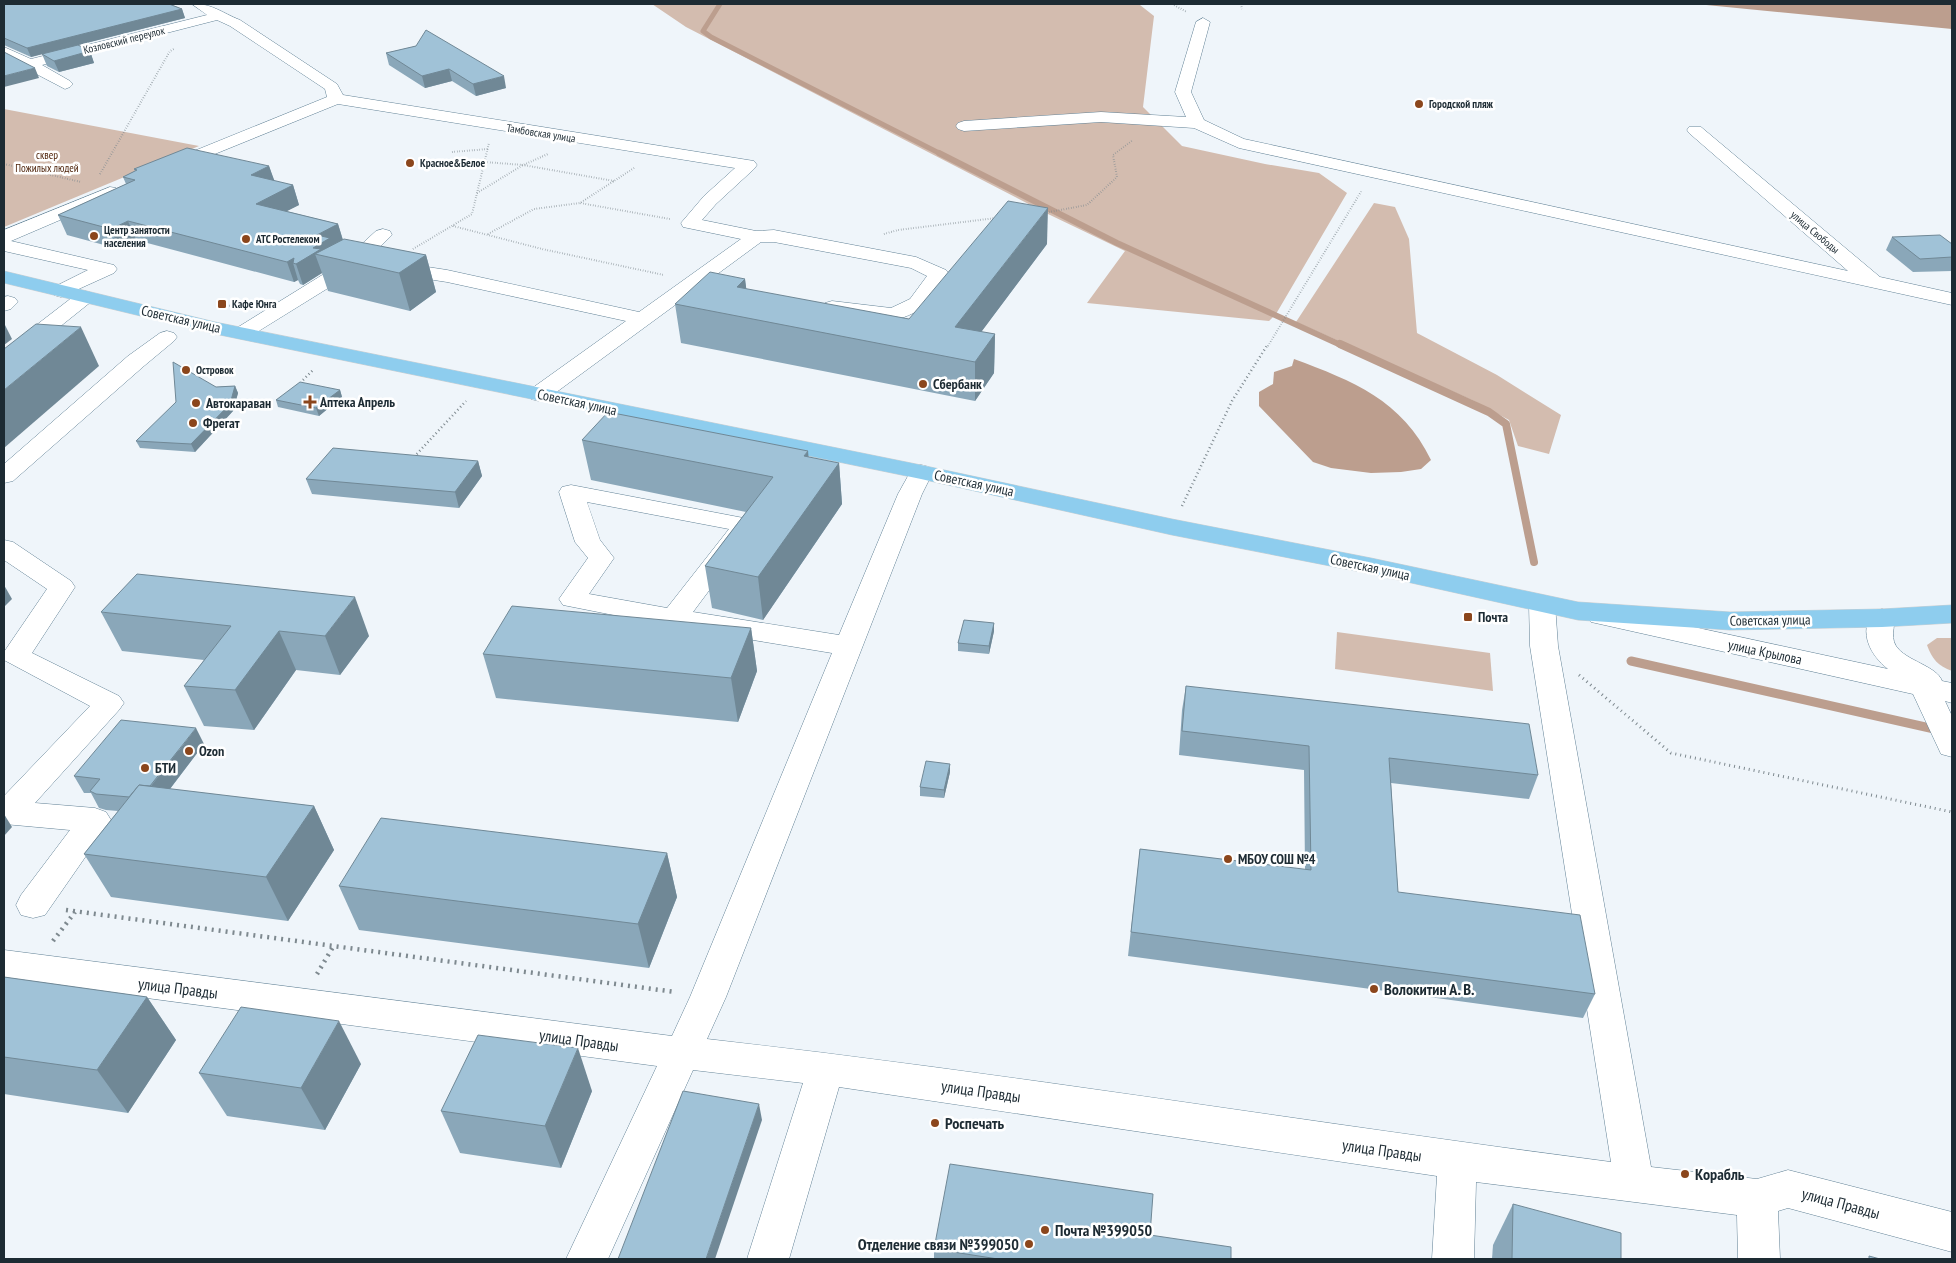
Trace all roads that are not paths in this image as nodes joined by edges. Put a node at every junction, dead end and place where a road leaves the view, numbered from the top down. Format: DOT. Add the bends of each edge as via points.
graph roads {
  1 [pos="199,4"];
  2 [pos="218,16"];
  3 [pos="1203,22"];
  4 [pos="4,51"];
  5 [pos="30,64"];
  6 [pos="65,84"];
  7 [pos="336,99"];
  8 [pos="1197,123"];
  9 [pos="964,126"];
  10 [pos="1695,130"];
  11 [pos="155,173"];
  12 [pos="128,184"];
  13 [pos="383,235"];
  14 [pos="4,237"];
  15 [pos="756,237"];
  16 [pos="4,245"];
  17 [pos="347,268"];
  18 [pos="4,277"];
  19 [pos="695,282"];
  20 [pos="1873,282"];
  21 [pos="724,288"];
  22 [pos="61,291"];
  23 [pos="85,297"];
  24 [pos="1952,299"];
  25 [pos="815,304"];
  26 [pos="643,319"];
  27 [pos="242,333"];
  28 [pos="167,337"];
  29 [pos="4,360"];
  30 [pos="539,394"];
  31 [pos="921,472"];
  32 [pos="4,476"];
  33 [pos="4,548"];
  34 [pos="1542,604"];
  35 [pos="1578,611"];
  36 [pos="1952,614"];
  37 [pos="674,618"];
  38 [pos="1882,618"];
  39 [pos="849,646"];
  40 [pos="1924,687"];
  41 [pos="1952,692"];
  42 [pos="1952,746"];
  43 [pos="32,905"];
  44 [pos="4,965"];
  45 [pos="682,1053"];
  46 [pos="826,1069"];
  47 [pos="1458,1162"];
  48 [pos="1634,1184"];
  49 [pos="1757,1198"];
  50 [pos="1952,1232"];
  51 [pos="587,1259"];
  52 [pos="768,1259"];
  53 [pos="1453,1259"];
  54 [pos="1759,1259"];
  1 -- 2 [label="street"];
  2 -- 5 [label="street, Козловский переулок"];
  2 -- 7 [label="street" via="235,23 332,87"];
  3 -- 8 [label="street" via="1183,92"];
  4 -- 5 [label="street"];
  5 -- 6 [label="street"];
  7 -- 11 [label="street"];
  7 -- 15 [label="street, Тамбовская улица" via="748,165 690,223"];
  8 -- 9 [label="street" via="1101,117"];
  8 -- 20 [label="street" via="1239,143"];
  10 -- 20 [label="street, улица Свободы"];
  12 -- 14 [label="street"];
  13 -- 17 [label="street"];
  15 -- 19 [label="street"];
  15 -- 25 [label="street" via="774,236 916,263 939,274 917,302 894,314"];
  16 -- 22 [label="street" via="107,269"];
  17 -- 26 [label="street" via="385,266 448,276"];
  17 -- 27 [label="street"];
  18 -- 22 [label="main road, Советская улица"];
  19 -- 21 [label="street"];
  19 -- 26 [label="street"];
  20 -- 24 [label="street, улица Свободы"];
  22 -- 23 [label="main road, Советская улица"];
  23 -- 27 [label="main road, Советская улица"];
  23 -- 29 [label="street"];
  26 -- 30 [label="street"];
  27 -- 30 [label="main road, Советская улица"];
  28 -- 32 [label="street"];
  30 -- 31 [label="main road, Советская улица"];
  31 -- 34 [label="main road, Советская улица"];
  31 -- 39 [label="street"];
  33 -- 43 [label="street" via="62,587 15,656 109,703 7,813 95,820"];
  34 -- 35 [label="main road, Советская улица"];
  34 -- 48 [label="street" via="1544,646"];
  35 -- 38 [label="main road, Советская улица" via="1730,621"];
  35 -- 40 [label="street, улица Крылова"];
  36 -- 38 [label="main road, Советская улица"];
  37 -- 37 [label="street" via="745,525 571,492 588,542 601,558 572,599"];
  37 -- 39 [label="street"];
  38 -- 41 [label="street, улица Крылова" via="1880,639 1889,654 1909,671"];
  39 -- 45 [label="street" via="708,997"];
  40 -- 41 [label="street, улица Крылова"];
  40 -- 42 [label="street"];
  44 -- 45 [label="street, улица Правды"];
  45 -- 46 [label="street, улица Правды"];
  45 -- 51 [label="street"];
  46 -- 47 [label="street, улица Правды"];
  46 -- 52 [label="street"];
  47 -- 48 [label="street, улица Правды"];
  47 -- 53 [label="street"];
  48 -- 49 [label="street, улица Правды"];
  49 -- 50 [label="street, улица Правды" via="1788,1189"];
  49 -- 54 [label="street"];
}
